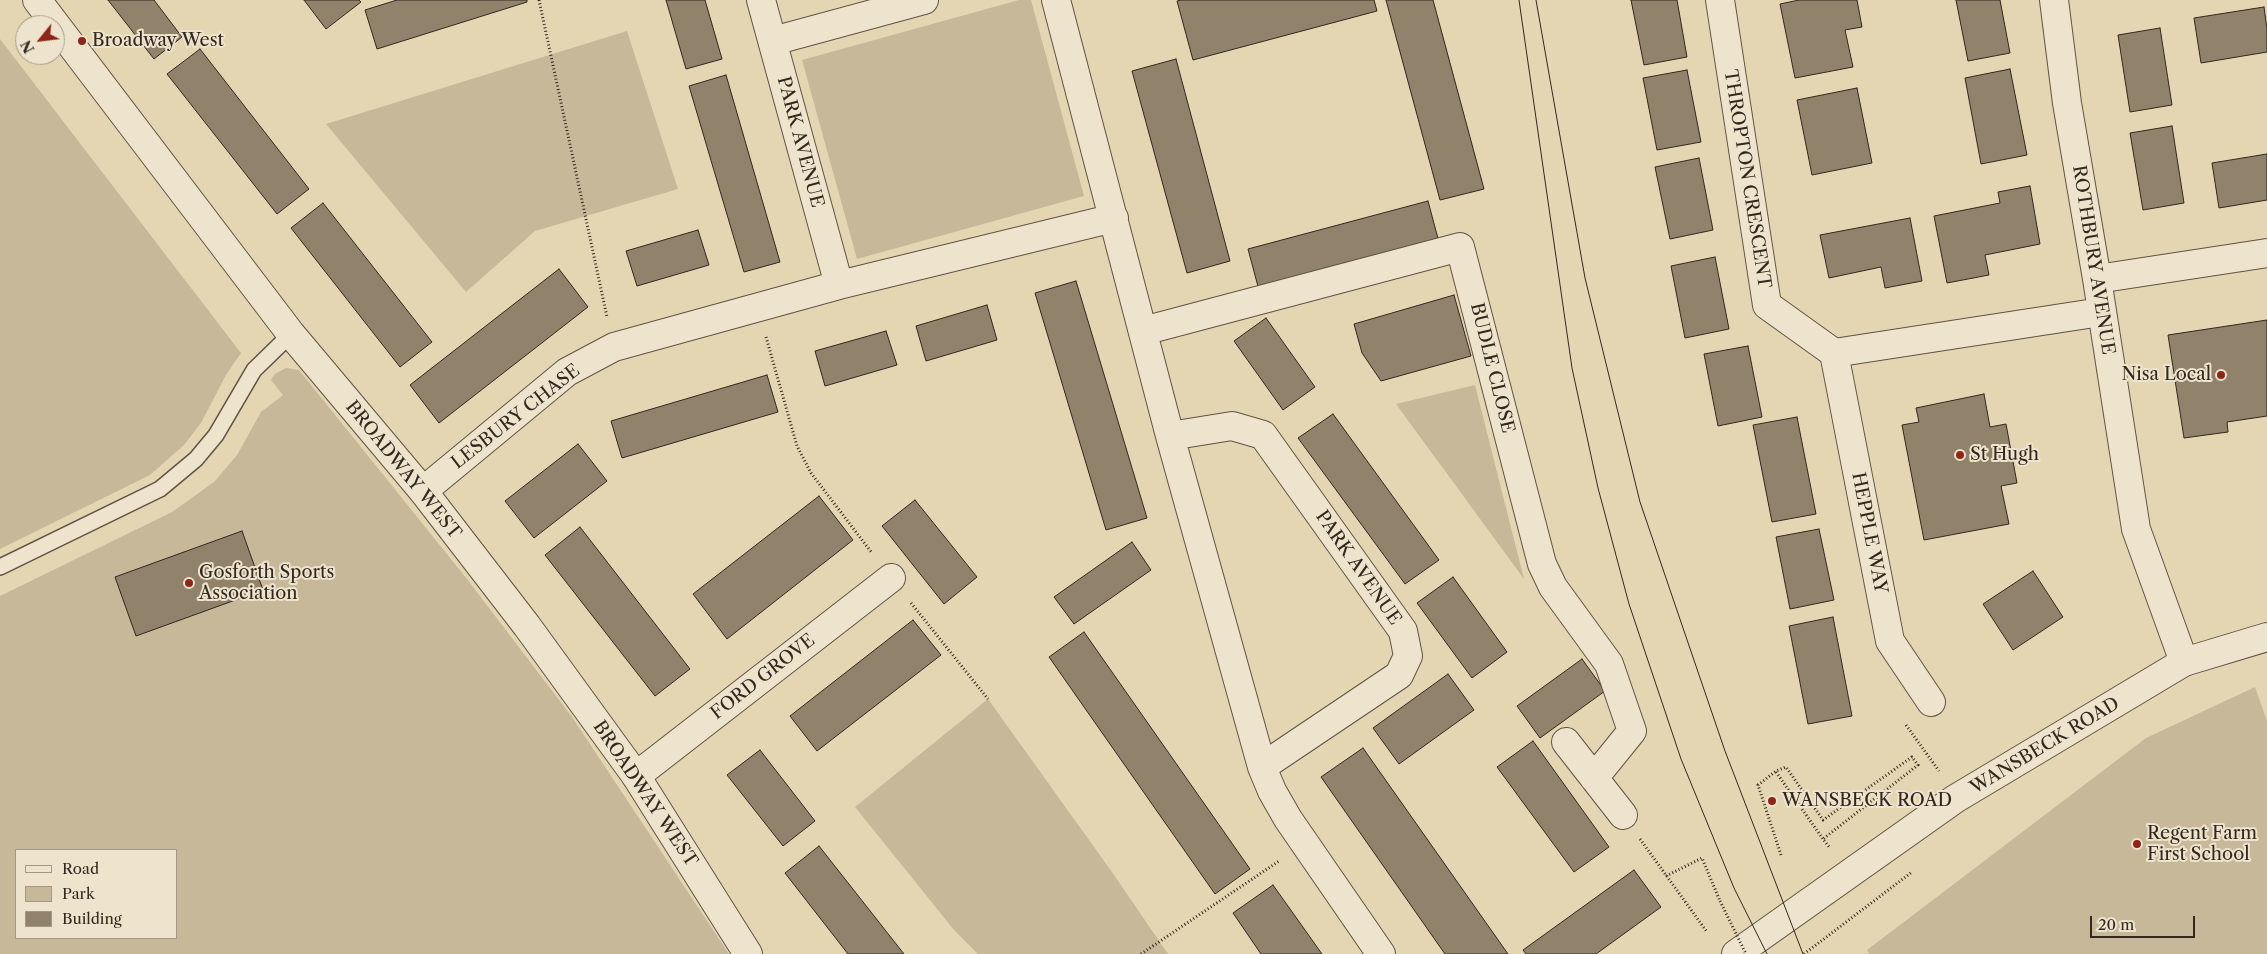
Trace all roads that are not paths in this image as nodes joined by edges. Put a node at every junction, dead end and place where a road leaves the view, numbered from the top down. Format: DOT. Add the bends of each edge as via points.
graph roads {
  1 [pos="38,0"];
  2 [pos="761,0"];
  3 [pos="924,0"];
  4 [pos="1056,0"];
  5 [pos="1720,0"];
  6 [pos="2054,0"];
  7 [pos="773,41"];
  8 [pos="1114,218"];
  9 [pos="2267,253"];
  10 [pos="2097,279"];
  11 [pos="839,285"];
  12 [pos="2101,312"];
  13 [pos="1142,331"];
  14 [pos="291,334"];
  15 [pos="1834,353"];
  16 [pos="1170,436"];
  17 [pos="423,491"];
  18 [pos="0,567"];
  19 [pos="891,578"];
  20 [pos="2267,637"];
  21 [pos="2184,662"];
  22 [pos="1931,702"];
  23 [pos="1566,742"];
  24 [pos="1262,768"];
  25 [pos="636,776"];
  26 [pos="1594,778"];
  27 [pos="1623,814"];
  28 [pos="748,954"];
  29 [pos="1380,954"];
  30 [pos="1736,954"];
  1 -- 14 [label="street, BROADWAY WEST"];
  2 -- 7 [label="street, PARK AVENUE"];
  3 -- 7 [label="street"];
  4 -- 8 [label="street"];
  5 -- 15 [label="street, THROPTON CRESCENT" via="1766,305"];
  6 -- 10 [label="street, ROTHBURY AVENUE" via="2067,103"];
  7 -- 11 [label="street, PARK AVENUE"];
  8 -- 11 [label="street"];
  8 -- 13 [label="street"];
  9 -- 10 [label="street"];
  10 -- 12 [label="street, ROTHBURY AVENUE"];
  11 -- 17 [label="street, LESBURY CHASE" via="614,347 566,372"];
  12 -- 15 [label="street"];
  12 -- 21 [label="street, ROTHBURY AVENUE" via="2136,528"];
  13 -- 16 [label="street"];
  13 -- 26 [label="street, BUDLE CLOSE" via="1460,246 1542,564 1553,587 1609,664 1632,731"];
  14 -- 17 [label="street, BROADWAY WEST"];
  14 -- 18 [label="lane" via="254,370 216,435 196,460 160,489"];
  15 -- 22 [label="street, HEPPLE WAY" via="1890,641"];
  16 -- 24 [label="street"];
  16 -- 24 [label="street, PARK AVENUE" via="1232,426 1263,435 1402,631 1408,656 1399,675"];
  17 -- 25 [label="street, BROADWAY WEST"];
  19 -- 25 [label="street, FORD GROVE"];
  20 -- 21 [label="street, WANSBECK ROAD"];
  21 -- 30 [label="street, WANSBECK ROAD" via="1955,799"];
  23 -- 26 [label="street"];
  24 -- 29 [label="street" via="1272,792 1304,843"];
  25 -- 28 [label="street, BROADWAY WEST"];
  26 -- 27 [label="street"];
}
